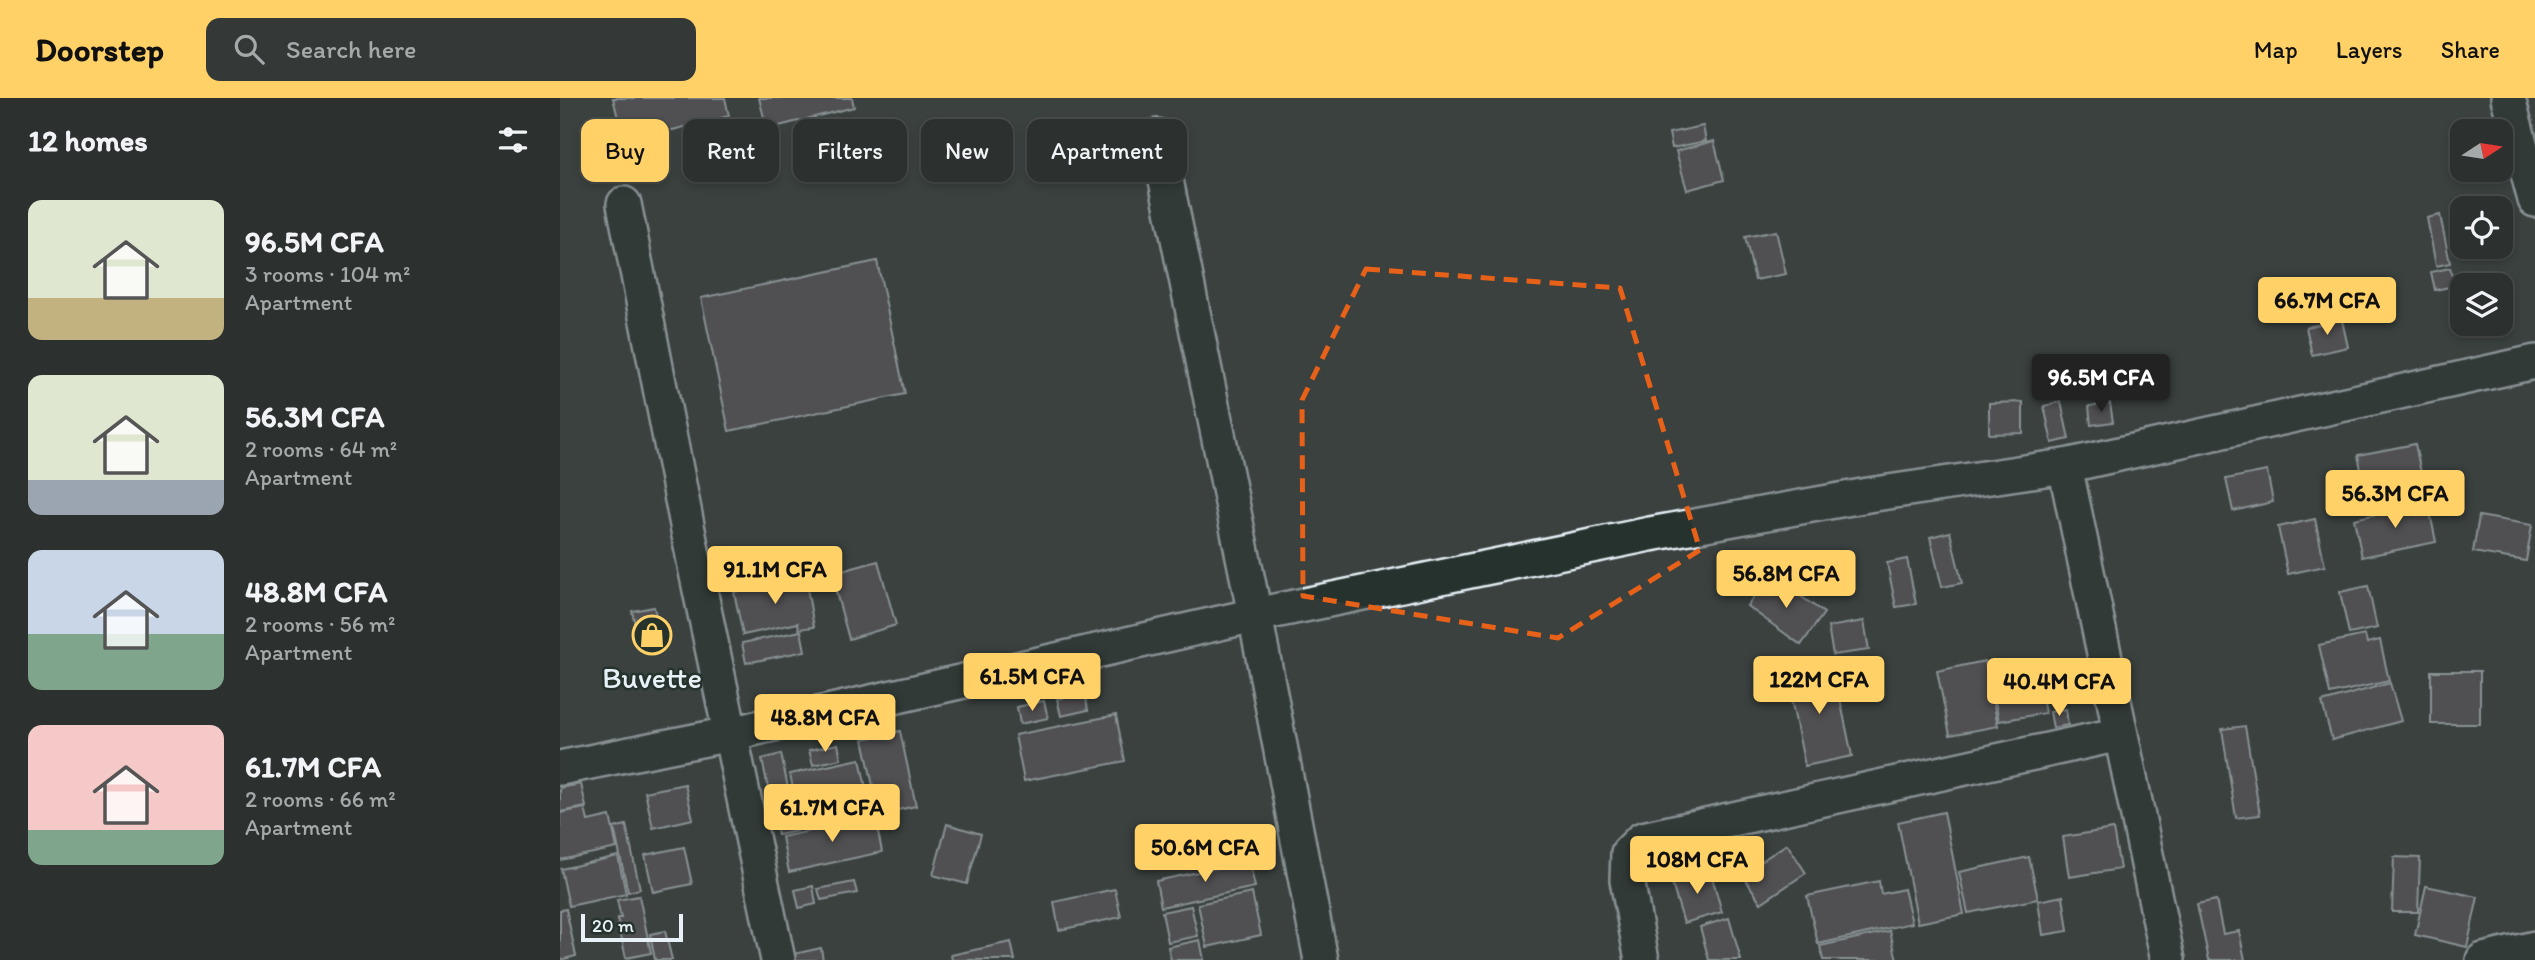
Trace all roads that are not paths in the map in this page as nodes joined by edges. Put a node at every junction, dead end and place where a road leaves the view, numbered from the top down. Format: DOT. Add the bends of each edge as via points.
graph roads {
  1 [pos="2508,98"];
  2 [pos="1166,182"];
  3 [pos="2535,200"];
  4 [pos="624,204"];
  5 [pos="2535,362"];
  6 [pos="2065,466"];
  7 [pos="1255,615"];
  8 [pos="730,734"];
  9 [pos="2120,734"];
  10 [pos="560,768"];
  11 [pos="2535,948"];
  12 [pos="778,960"];
  13 [pos="1321,960"];
  14 [pos="1642,960"];
  15 [pos="2168,960"];
  16 [pos="2483,960"];
  1 -- 3 [label="street"];
  2 -- 7 [label="street"];
  4 -- 8 [label="street"];
  5 -- 6 [label="street"];
  6 -- 7 [label="street" via="1650,534"];
  6 -- 9 [label="street"];
  7 -- 8 [label="street"];
  7 -- 13 [label="street"];
  8 -- 10 [label="street"];
  8 -- 12 [label="street"];
  9 -- 14 [label="street" via="1642,839 1628,853 1627,880"];
  9 -- 15 [label="street"];
  11 -- 16 [label="street"];
}
